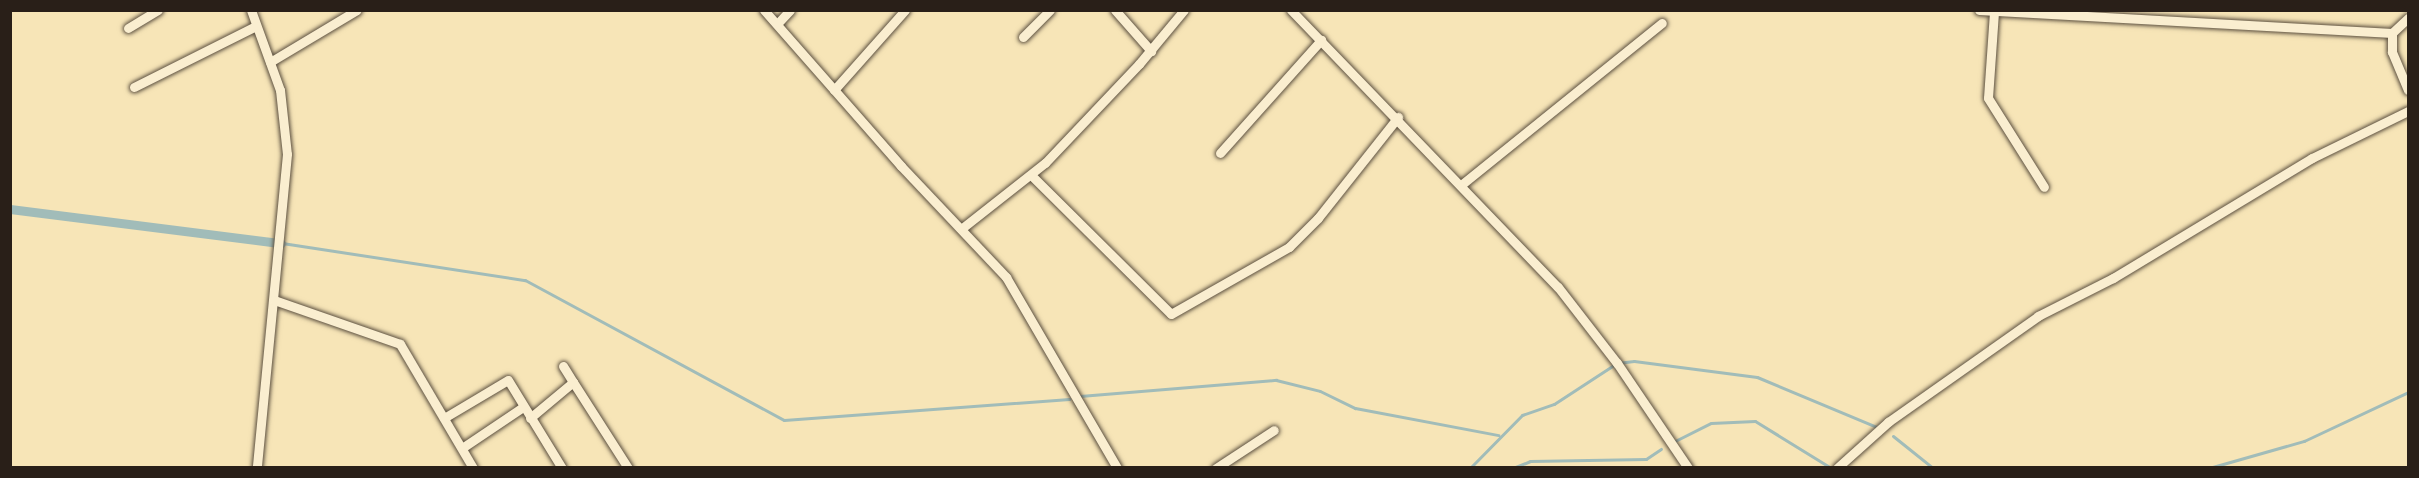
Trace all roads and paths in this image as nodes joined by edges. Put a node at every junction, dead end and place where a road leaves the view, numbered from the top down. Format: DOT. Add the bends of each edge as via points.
graph roads {
  1 [pos="158,10"];
  2 [pos="251,10"];
  3 [pos="357,10"];
  4 [pos="764,10"];
  5 [pos="790,10"];
  6 [pos="905,10"];
  7 [pos="1050,10"];
  8 [pos="1114,10"];
  9 [pos="1291,10"];
  10 [pos="1979,10"];
  11 [pos="1184,11"];
  12 [pos="1994,12"];
  13 [pos="2409,18"];
  14 [pos="1662,23"];
  15 [pos="777,24"];
  16 [pos="256,26"];
  17 [pos="128,28"];
  18 [pos="2391,33"];
  19 [pos="1023,37"];
  20 [pos="1321,40"];
  21 [pos="1150,51"];
  22 [pos="270,62"];
  23 [pos="134,87"];
  24 [pos="834,90"];
  25 [pos="2409,90"];
  26 [pos="2409,111"];
  27 [pos="1398,117"];
  28 [pos="1220,153"];
  29 [pos="1031,174"];
  30 [pos="1461,185"];
  31 [pos="2044,187"];
  32 [pos="961,229"];
  33 [pos="274,300"];
  34 [pos="563,366"];
  35 [pos="573,382"];
  36 [pos="523,407"];
  37 [pos="444,418"];
  38 [pos="530,418"];
  39 [pos="1274,430"];
  40 [pos="462,448"];
  41 [pos="257,468"];
  42 [pos="473,468"];
  43 [pos="562,468"];
  44 [pos="628,468"];
  45 [pos="1117,468"];
  46 [pos="1216,468"];
  47 [pos="1688,468"];
  48 [pos="1837,468"];
  1 -- 17 [label="street"];
  2 -- 16 [label="street"];
  3 -- 22 [label="street"];
  4 -- 15 [label="street"];
  5 -- 15 [label="street"];
  6 -- 24 [label="street"];
  7 -- 19 [label="street"];
  8 -- 21 [label="street"];
  9 -- 20 [label="street"];
  10 -- 12 [label="street"];
  11 -- 21 [label="street"];
  12 -- 18 [label="street"];
  12 -- 31 [label="street" via="1988,98"];
  13 -- 18 [label="street"];
  14 -- 30 [label="street"];
  15 -- 24 [label="street"];
  16 -- 22 [label="street"];
  16 -- 23 [label="street"];
  18 -- 25 [label="street" via="2392,52"];
  20 -- 27 [label="street"];
  20 -- 28 [label="street"];
  21 -- 29 [label="street"];
  22 -- 33 [label="street" via="286,118 287,154"];
  24 -- 32 [label="street"];
  26 -- 48 [label="street" via="2312,158 2113,278 2038,316 1888,422"];
  27 -- 29 [label="street" via="1318,218 1289,247 1171,314"];
  27 -- 30 [label="street"];
  29 -- 32 [label="street"];
  30 -- 47 [label="street" via="1578,310"];
  32 -- 45 [label="street" via="1006,277"];
  33 -- 37 [label="street" via="394,339"];
  33 -- 41 [label="street"];
  34 -- 35 [label="street"];
  35 -- 38 [label="street"];
  35 -- 44 [label="street"];
  36 -- 37 [label="street" via="505,380"];
  36 -- 38 [label="street"];
  36 -- 40 [label="street"];
  37 -- 40 [label="street"];
  38 -- 43 [label="street"];
  39 -- 46 [label="street"];
  40 -- 42 [label="street"];
}
